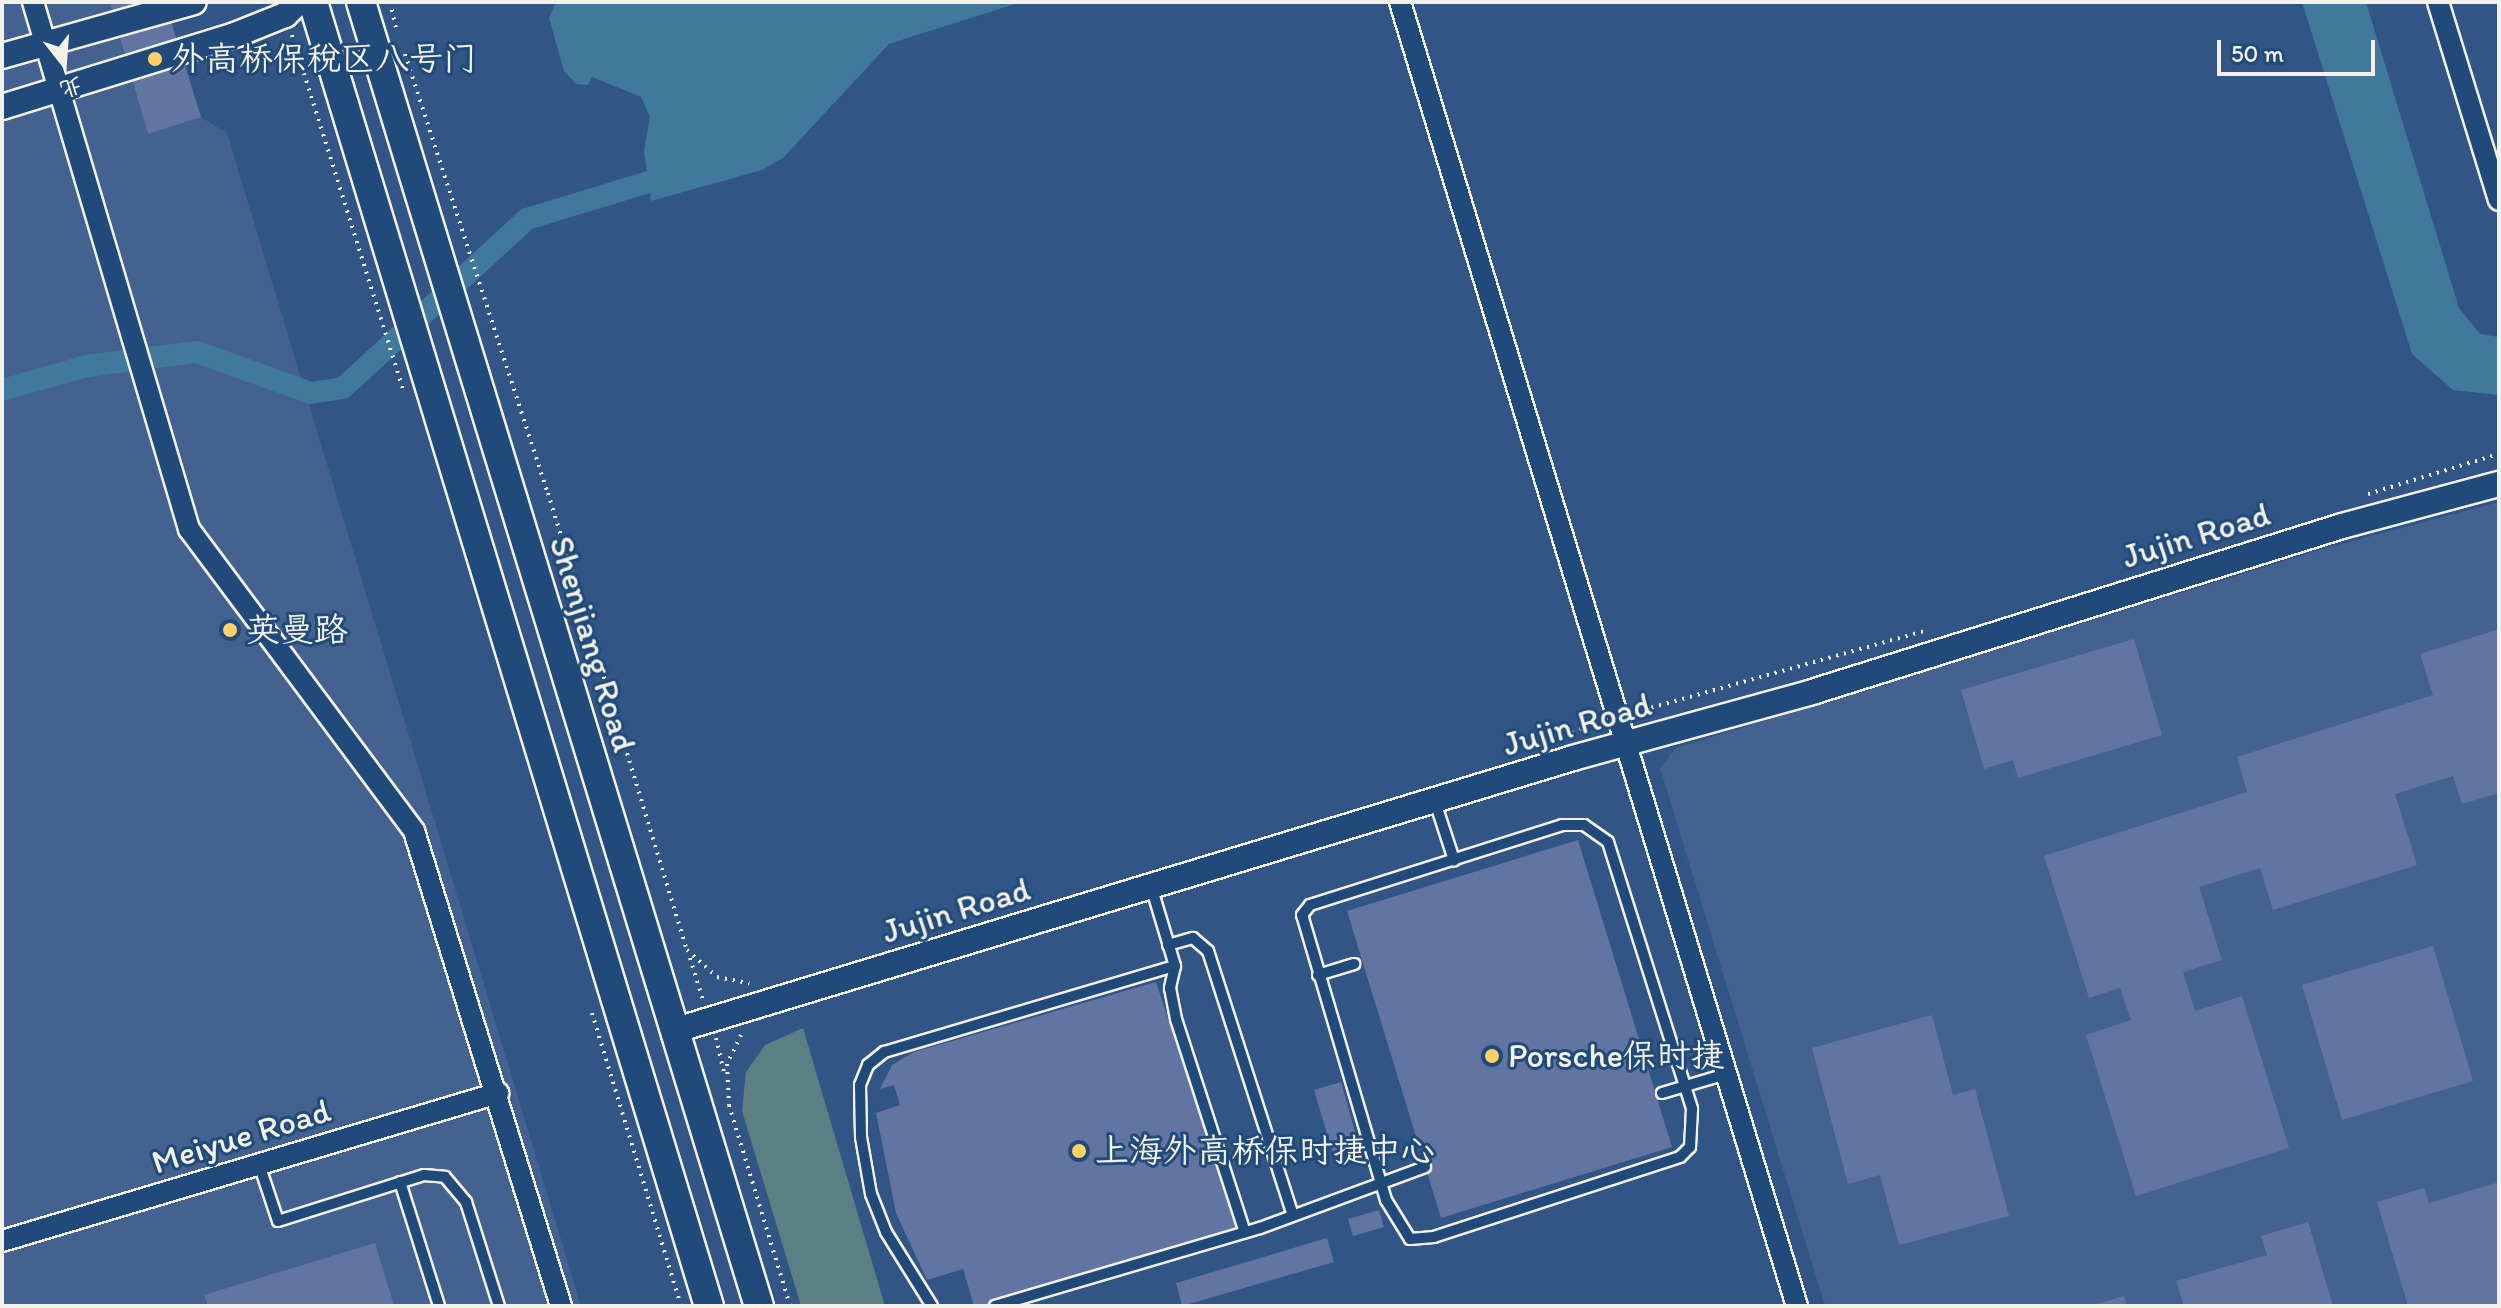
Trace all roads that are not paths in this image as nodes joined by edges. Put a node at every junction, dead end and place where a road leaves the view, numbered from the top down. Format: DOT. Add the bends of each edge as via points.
graph roads {
  1 [pos="33,2"];
  2 [pos="194,2"];
  3 [pos="313,2"];
  4 [pos="361,2"];
  5 [pos="1400,2"];
  6 [pos="2438,2"];
  7 [pos="292,8"];
  8 [pos="44,43"];
  9 [pos="2,56"];
  10 [pos="58,90"];
  11 [pos="2,107"];
  12 [pos="2499,200"];
  13 [pos="2499,484"];
  14 [pos="1627,747"];
  15 [pos="1438,811"];
  16 [pos="1454,860"];
  17 [pos="1151,886"];
  18 [pos="1168,945"];
  19 [pos="1354,964"];
  20 [pos="1175,966"];
  21 [pos="1318,975"];
  22 [pos="673,1031"];
  23 [pos="1726,1074"];
  24 [pos="1683,1087"];
  25 [pos="498,1093"];
  26 [pos="1662,1093"];
  27 [pos="259,1164"];
  28 [pos="1425,1167"];
  29 [pos="400,1182"];
  30 [pos="1382,1183"];
  31 [pos="1292,1212"];
  32 [pos="1245,1232"];
  33 [pos="2,1241"];
  34 [pos="439,1306"];
  35 [pos="499,1306"];
  36 [pos="561,1306"];
  37 [pos="709,1306"];
  38 [pos="759,1306"];
  39 [pos="932,1306"];
  40 [pos="995,1306"];
  41 [pos="1797,1306"];
  1 -- 8 [label="street"];
  2 -- 8 [label="street"];
  3 -- 37 [label="main road"];
  4 -- 22 [label="main road, Shenjiang Road"];
  5 -- 14 [label="street"];
  6 -- 12 [label="street"];
  7 -- 10 [label="street"];
  8 -- 9 [label="street"];
  8 -- 10 [label="street"];
  10 -- 11 [label="street"];
  10 -- 25 [label="street" via="189,529 414,831"];
  13 -- 14 [label="street, Jujin Road" via="2311,535"];
  14 -- 17 [label="street, Jujin Road" via="1573,758"];
  14 -- 23 [label="street"];
  15 -- 16 [label="lane"];
  16 -- 21 [label="lane" via="1310,905 1301,922"];
  16 -- 24 [label="lane" via="1562,825 1584,825 1608,842"];
  17 -- 18 [label="lane"];
  17 -- 22 [label="street, Jujin Road"];
  18 -- 20 [label="lane"];
  18 -- 31 [label="lane" via="1193,938 1208,951"];
  19 -- 21 [label="lane"];
  20 -- 32 [label="lane" via="1170,988 1176,1019"];
  20 -- 39 [label="lane" via="884,1052 868,1065 860,1085 861,1137 871,1194 886,1232"];
  21 -- 30 [label="lane"];
  22 -- 38 [label="main road, Shenjiang Road"];
  23 -- 24 [label="lane"];
  23 -- 41 [label="street"];
  24 -- 26 [label="lane"];
  24 -- 30 [label="lane" via="1693,1126 1690,1147 1680,1157 1457,1230 1410,1239 1394,1217"];
  25 -- 27 [label="street, Meiyue Road"];
  25 -- 36 [label="street"];
  27 -- 29 [label="lane" via="278,1221"];
  27 -- 33 [label="street, Meiyue Road"];
  28 -- 30 [label="lane"];
  29 -- 34 [label="lane"];
  29 -- 35 [label="lane" via="424,1175 445,1177 460,1191"];
  30 -- 31 [label="lane"];
  31 -- 32 [label="lane"];
  32 -- 40 [label="lane"];
}
